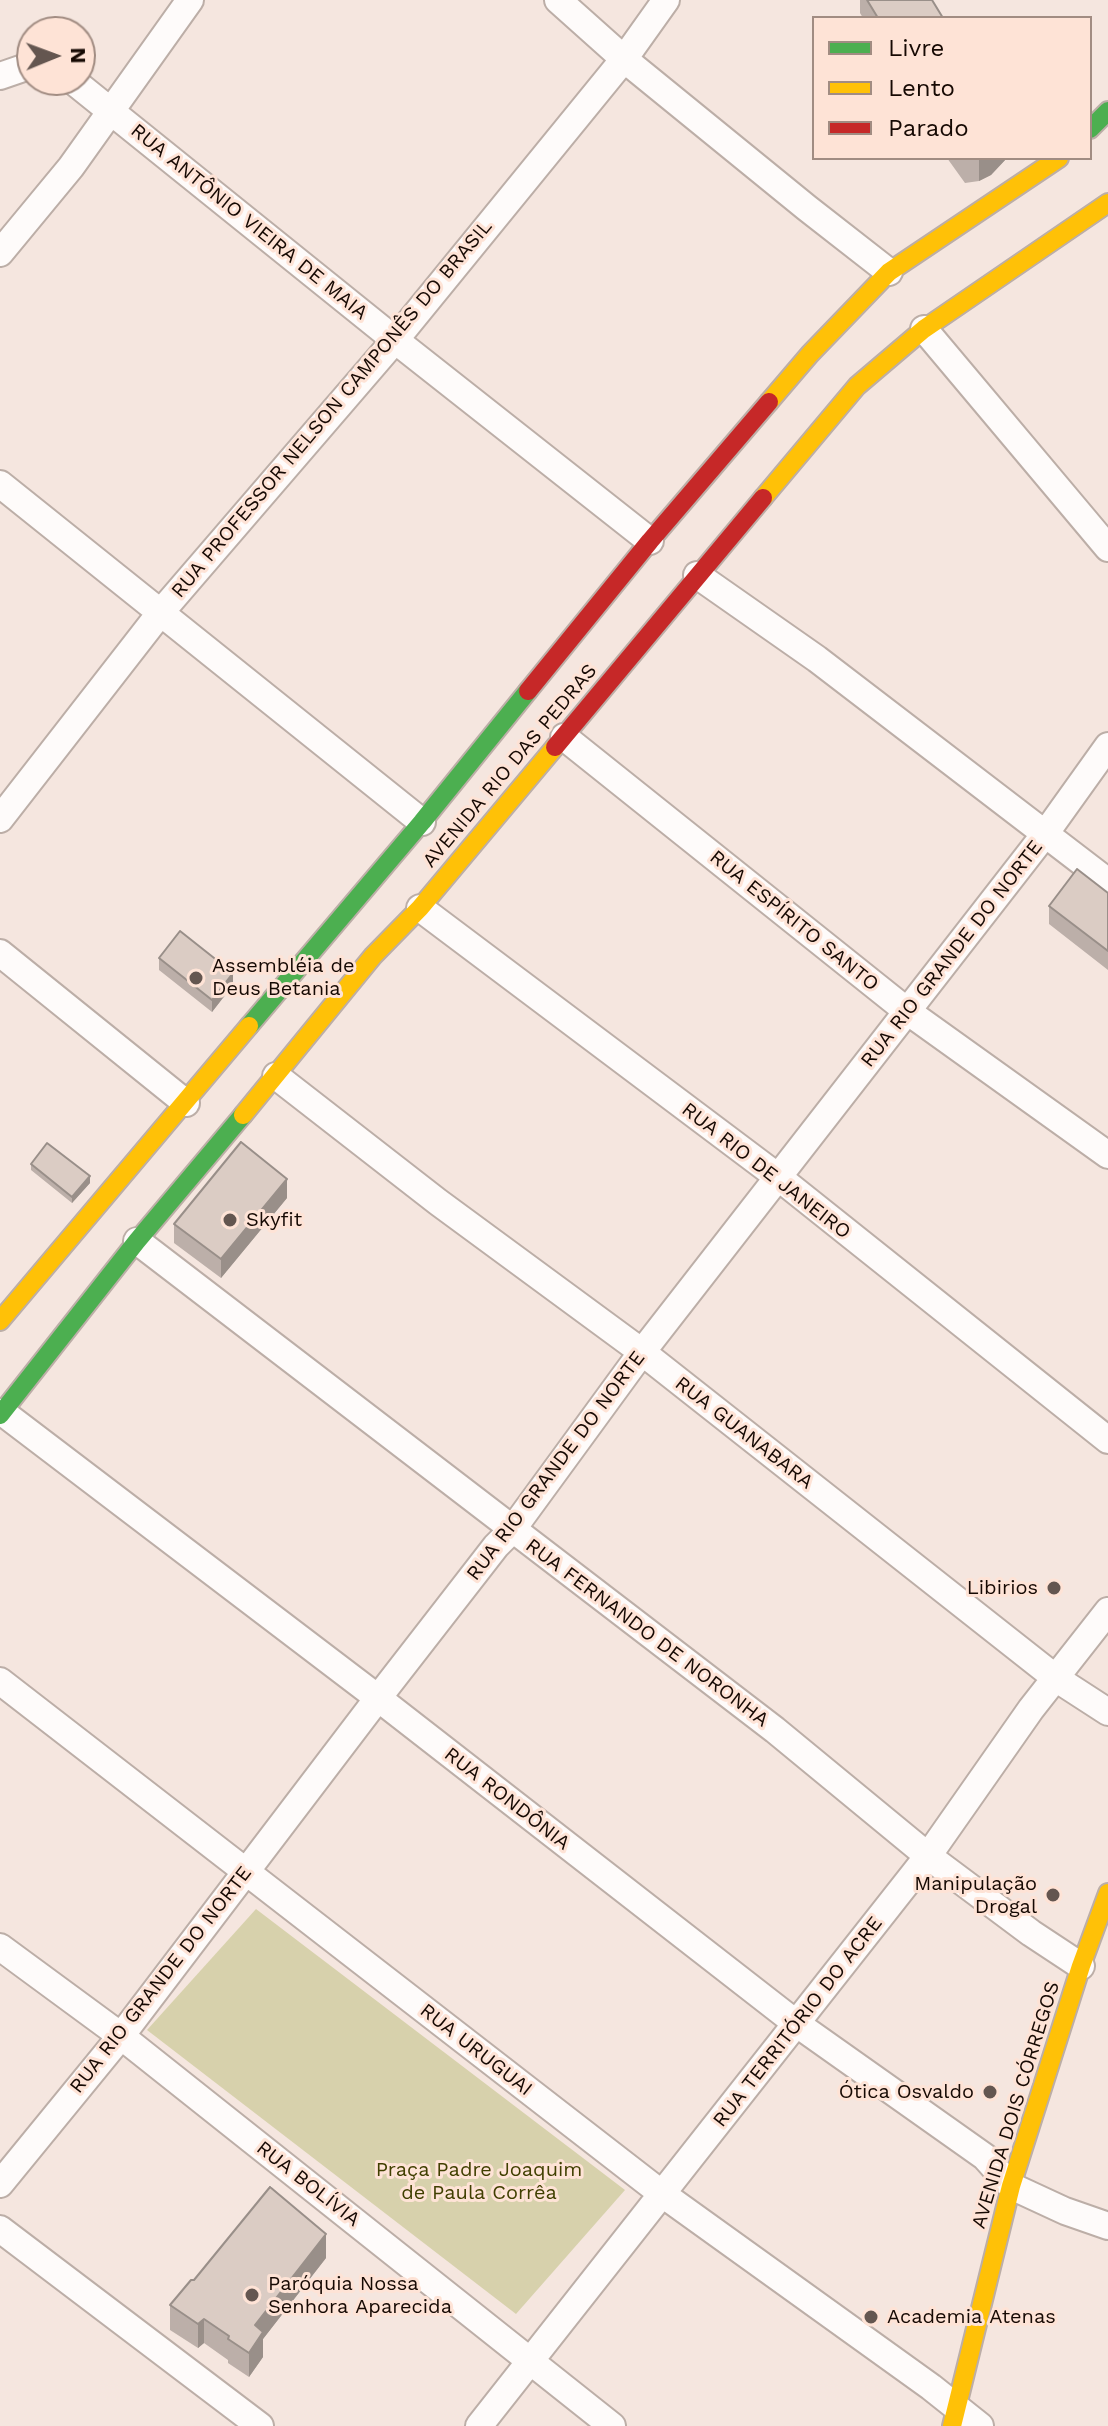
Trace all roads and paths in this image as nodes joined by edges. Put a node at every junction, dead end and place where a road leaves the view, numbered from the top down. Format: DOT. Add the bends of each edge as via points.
graph roads {
  1 [pos="190,0"];
  2 [pos="558,0"];
  3 [pos="666,0"];
  4 [pos="624,59"];
  5 [pos="93,96"];
  6 [pos="113,111"];
  7 [pos="1108,111"];
  8 [pos="1092,127"];
  9 [pos="1056,160"];
  10 [pos="1108,203"];
  11 [pos="0,253"];
  12 [pos="889,272"];
  13 [pos="924,329"];
  14 [pos="395,340"];
  15 [pos="0,484"];
  16 [pos="650,541"];
  17 [pos="1108,548"];
  18 [pos="697,575"];
  19 [pos="161,612"];
  20 [pos="564,737"];
  21 [pos="1108,746"];
  22 [pos="0,819"];
  23 [pos="422,822"];
  24 [pos="1045,834"];
  25 [pos="1108,882"];
  26 [pos="388,888"];
  27 [pos="410,908"];
  28 [pos="0,953"];
  29 [pos="907,1011"];
  30 [pos="276,1076"];
  31 [pos="186,1103"];
  32 [pos="1108,1155"];
  33 [pos="778,1177"];
  34 [pos="137,1241"];
  35 [pos="0,1321"];
  36 [pos="642,1352"];
  37 [pos="1,1413"];
  38 [pos="1108,1440"];
  39 [pos="512,1530"];
  40 [pos="1108,1611"];
  41 [pos="1057,1679"];
  42 [pos="0,1681"];
  43 [pos="378,1698"];
  44 [pos="1108,1712"];
  45 [pos="928,1856"];
  46 [pos="244,1872"];
  47 [pos="1108,1893"];
  48 [pos="0,1947"];
  49 [pos="1093,1957"];
  50 [pos="797,2024"];
  51 [pos="121,2036"];
  52 [pos="0,2184"];
  53 [pos="1011,2186"];
  54 [pos="661,2193"];
  55 [pos="1108,2226"];
  56 [pos="0,2229"];
  57 [pos="530,2360"];
  58 [pos="955,2418"];
  59 [pos="260,2426"];
  60 [pos="479,2426"];
  61 [pos="612,2426"];
  62 [pos="980,2426"];
  1 -- 6 [label="street"];
  2 -- 4 [label="street"];
  3 -- 4 [label="street, RUA PROFESSOR NELSON CAMPONÊS DO BRASIL"];
  4 -- 12 [label="street"];
  4 -- 14 [label="street, RUA PROFESSOR NELSON CAMPONÊS DO BRASIL"];
  5 -- 6 [label="street, RUA ANTÔNIO VIEIRA DE MAIA"];
  6 -- 11 [label="street"];
  6 -- 14 [label="street, RUA ANTÔNIO VIEIRA DE MAIA"];
  7 -- 8 [label="main road"];
  9 -- 12 [label="main road, AVENIDA RIO DAS PEDRAS"];
  10 -- 13 [label="main road, AVENIDA RIO DAS PEDRAS"];
  12 -- 16 [label="main road, AVENIDA RIO DAS PEDRAS" via="810,354"];
  13 -- 17 [label="street"];
  13 -- 18 [label="main road, AVENIDA RIO DAS PEDRAS" via="857,386"];
  14 -- 16 [label="street, RUA ANTÔNIO VIEIRA DE MAIA"];
  14 -- 19 [label="street, RUA PROFESSOR NELSON CAMPONÊS DO BRASIL"];
  15 -- 19 [label="street"];
  16 -- 23 [label="main road, AVENIDA RIO DAS PEDRAS"];
  18 -- 20 [label="main road, AVENIDA RIO DAS PEDRAS"];
  18 -- 24 [label="street" via="817,659"];
  19 -- 22 [label="street, RUA PROFESSOR NELSON CAMPONÊS DO BRASIL"];
  19 -- 23 [label="street"];
  20 -- 27 [label="main road, AVENIDA RIO DAS PEDRAS"];
  20 -- 29 [label="street, RUA ESPÍRITO SANTO"];
  21 -- 24 [label="street, RUA RIO GRANDE DO NORTE"];
  23 -- 26 [label="main road"];
  23 -- 31 [label="main road, AVENIDA RIO DAS PEDRAS"];
  24 -- 25 [label="street"];
  24 -- 29 [label="street, RUA RIO GRANDE DO NORTE"];
  27 -- 30 [label="main road, AVENIDA RIO DAS PEDRAS"];
  27 -- 33 [label="street, RUA RIO DE JANEIRO"];
  28 -- 31 [label="street"];
  29 -- 32 [label="street, RUA ESPÍRITO SANTO"];
  29 -- 33 [label="street, RUA RIO GRANDE DO NORTE"];
  30 -- 34 [label="main road, AVENIDA RIO DAS PEDRAS"];
  30 -- 36 [label="street, RUA GUANABARA"];
  31 -- 35 [label="main road, AVENIDA RIO DAS PEDRAS"];
  33 -- 36 [label="street, RUA RIO GRANDE DO NORTE"];
  33 -- 38 [label="street, RUA RIO DE JANEIRO"];
  34 -- 37 [label="main road, AVENIDA RIO DAS PEDRAS"];
  34 -- 39 [label="street, RUA FERNANDO DE NORONHA"];
  36 -- 39 [label="street, RUA RIO GRANDE DO NORTE"];
  36 -- 41 [label="street, RUA GUANABARA"];
  37 -- 43 [label="street, RUA RONDÔNIA"];
  39 -- 43 [label="street, RUA RIO GRANDE DO NORTE"];
  39 -- 45 [label="street, RUA FERNANDO DE NORONHA" via="775,1730"];
  40 -- 41 [label="street, RUA TERRITÓRIO DO ACRE"];
  41 -- 44 [label="street, RUA GUANABARA"];
  41 -- 45 [label="street, RUA TERRITÓRIO DO ACRE"];
  42 -- 46 [label="street, RUA URUGUAI"];
  43 -- 46 [label="street, RUA RIO GRANDE DO NORTE"];
  43 -- 50 [label="street, RUA RONDÔNIA"];
  45 -- 49 [label="street, RUA FERNANDO DE NORONHA"];
  45 -- 50 [label="street, RUA TERRITÓRIO DO ACRE"];
  46 -- 51 [label="street, RUA RIO GRANDE DO NORTE"];
  46 -- 54 [label="street, RUA URUGUAI"];
  47 -- 49 [label="main road, AVENIDA DOIS CÓRREGOS"];
  48 -- 51 [label="street, RUA BOLÍVIA"];
  49 -- 53 [label="main road, AVENIDA DOIS CÓRREGOS"];
  50 -- 53 [label="street, RUA RONDÔNIA" via="985,2157"];
  50 -- 54 [label="street, RUA TERRITÓRIO DO ACRE"];
  51 -- 52 [label="street, RUA RIO GRANDE DO NORTE"];
  51 -- 57 [label="street, RUA BOLÍVIA"];
  53 -- 55 [label="street"];
  53 -- 58 [label="main road, AVENIDA DOIS CÓRREGOS"];
  54 -- 57 [label="street, RUA TERRITÓRIO DO ACRE"];
  54 -- 58 [label="street, RUA URUGUAI" via="931,2387"];
  56 -- 59 [label="street"];
  57 -- 60 [label="street, RUA TERRITÓRIO DO ACRE"];
  57 -- 61 [label="street, RUA BOLÍVIA"];
  58 -- 62 [label="street, RUA URUGUAI"];
}
